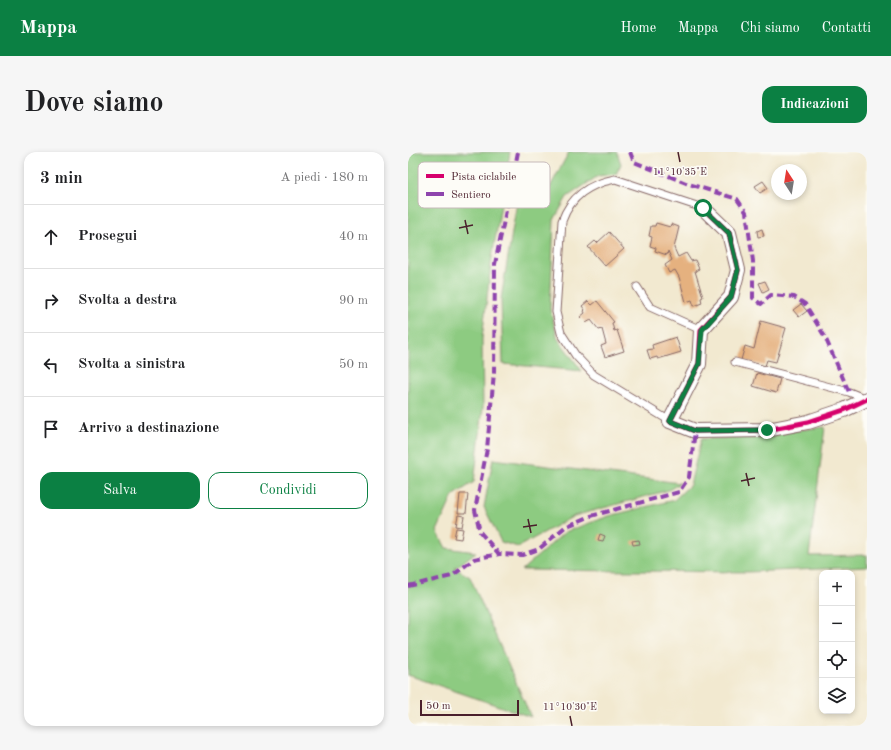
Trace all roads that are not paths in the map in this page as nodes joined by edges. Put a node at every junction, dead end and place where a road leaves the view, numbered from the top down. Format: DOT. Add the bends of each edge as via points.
graph roads {
  1 [pos="703,208"];
  2 [pos="637,287"];
  3 [pos="702,330"];
  4 [pos="735,362"];
  5 [pos="866,399"];
  6 [pos="670,421"];
  1 -- 3 [label="street" via="729,233 738,270 731,297"];
  1 -- 6 [label="lane" via="615,179 585,189 566,210 562,221 556,312 561,333 576,356 594,375"];
  2 -- 3 [label="lane" via="650,307"];
  3 -- 6 [label="street" via="699,364"];
  4 -- 5 [label="lane" via="849,392"];
  5 -- 6 [label="street" via="844,410 808,422 767,430 695,431"];
}
